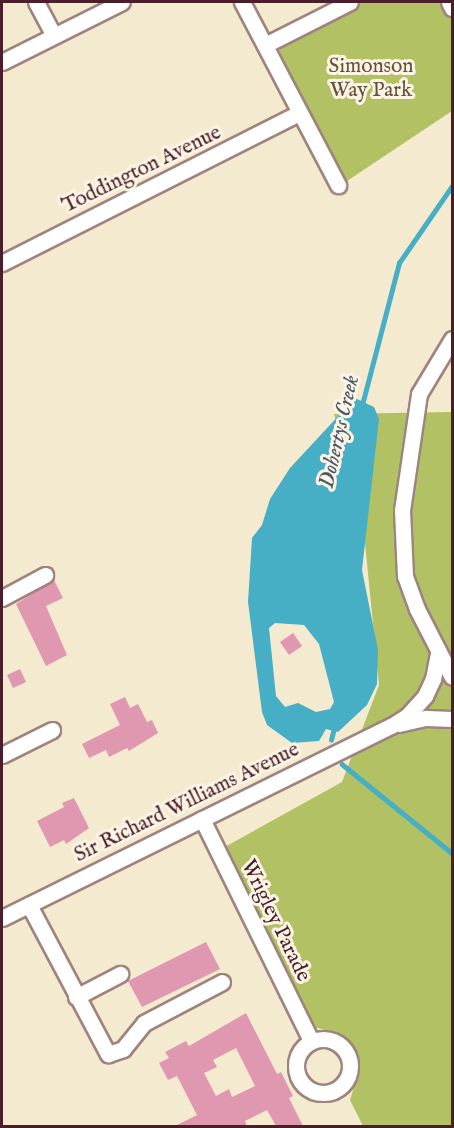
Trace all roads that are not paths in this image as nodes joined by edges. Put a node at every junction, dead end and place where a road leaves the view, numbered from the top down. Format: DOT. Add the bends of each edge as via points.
graph roads {
  1 [pos="36,2"];
  2 [pos="122,2"];
  3 [pos="242,2"];
  4 [pos="350,2"];
  5 [pos="449,2"];
  6 [pos="453,8"];
  7 [pos="54,36"];
  8 [pos="265,45"];
  9 [pos="2,62"];
  10 [pos="299,113"];
  11 [pos="338,185"];
  12 [pos="2,263"];
  13 [pos="453,339"];
  14 [pos="45,575"];
  15 [pos="2,598"];
  16 [pos="438,653"];
  17 [pos="453,677"];
  18 [pos="453,719"];
  19 [pos="391,726"];
  20 [pos="52,730"];
  21 [pos="2,755"];
  22 [pos="202,819"];
  23 [pos="30,905"];
  24 [pos="2,918"];
  25 [pos="120,974"];
  26 [pos="222,982"];
  27 [pos="76,998"];
  28 [pos="311,1041"];
  1 -- 7 [label="street"];
  2 -- 7 [label="street"];
  3 -- 8 [label="street"];
  4 -- 8 [label="street"];
  5 -- 6 [label="street"];
  7 -- 9 [label="street"];
  8 -- 10 [label="street"];
  10 -- 11 [label="street"];
  10 -- 12 [label="street, Toddington Avenue"];
  13 -- 16 [label="street" via="419,394 402,510 405,576"];
  14 -- 15 [label="street"];
  16 -- 17 [label="street"];
  16 -- 19 [label="street" via="434,679 425,696 407,716"];
  18 -- 19 [label="street" via="426,718"];
  19 -- 22 [label="street, Sir Richard Williams Avenue"];
  20 -- 21 [label="street"];
  22 -- 23 [label="street, Sir Richard Williams Avenue"];
  22 -- 28 [label="street, Wrigley Parade"];
  23 -- 24 [label="street, Sir Richard Williams Avenue"];
  23 -- 27 [label="street"];
  25 -- 27 [label="street"];
  26 -- 27 [label="street" via="144,1023 123,1049 108,1054"];
}
